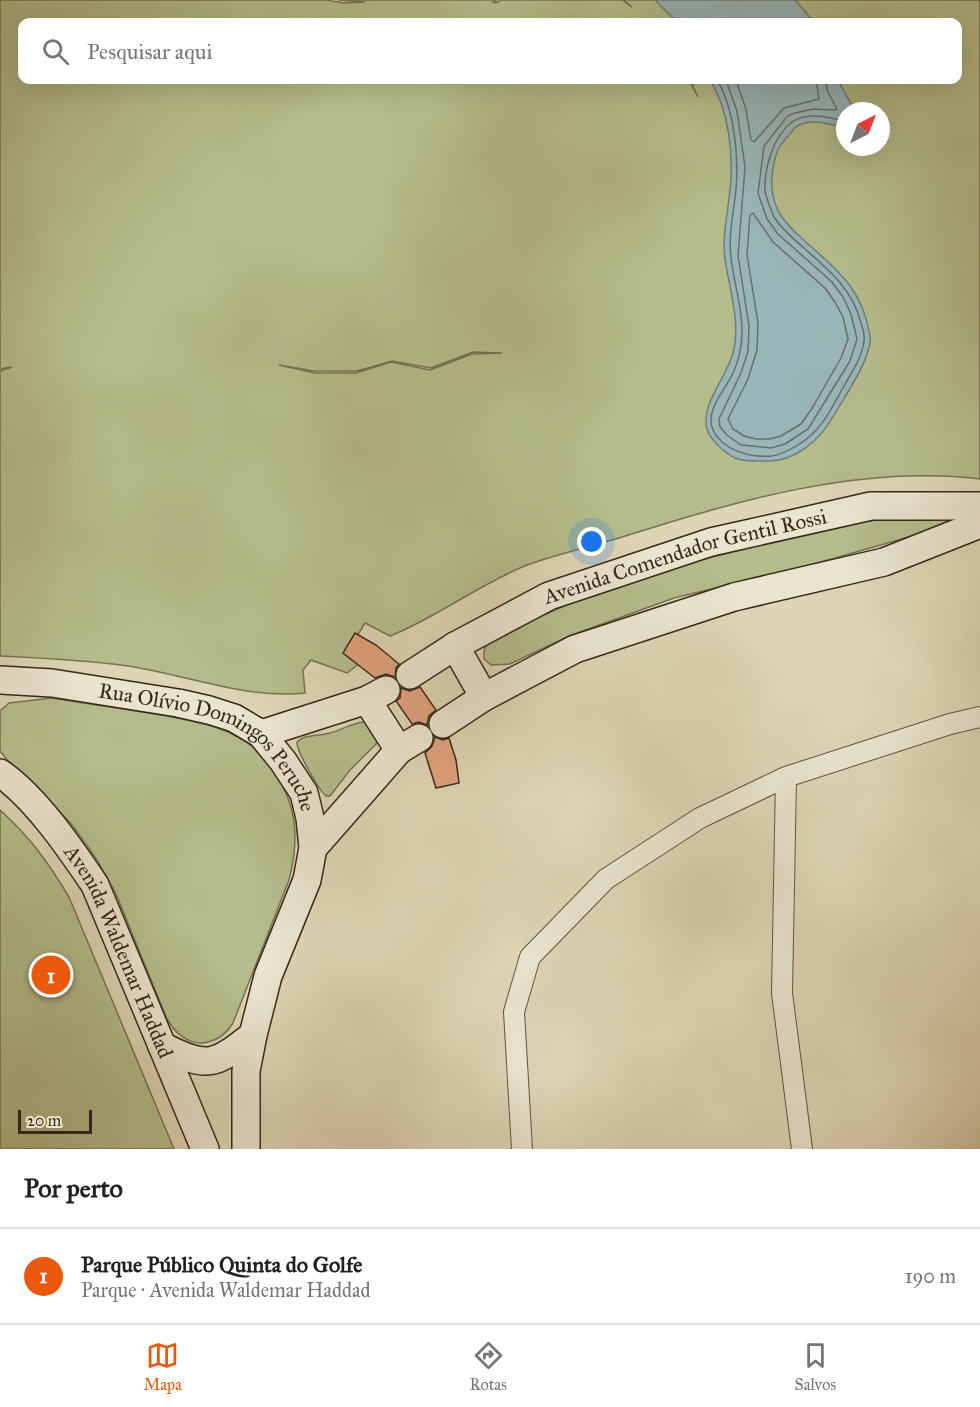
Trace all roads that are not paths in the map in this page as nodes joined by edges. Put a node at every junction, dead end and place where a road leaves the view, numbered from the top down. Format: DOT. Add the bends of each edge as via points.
graph roads {
  1 [pos="980,506"];
  2 [pos="980,524"];
  3 [pos="455,645"];
  4 [pos="410,675"];
  5 [pos="0,680"];
  6 [pos="484,697"];
  7 [pos="980,717"];
  8 [pos="443,724"];
  9 [pos="261,734"];
  10 [pos="0,773"];
  11 [pos="786,777"];
  12 [pos="313,848"];
  13 [pos="253,1035"];
  14 [pos="162,1046"];
  15 [pos="205,1149"];
  16 [pos="246,1149"];
  17 [pos="522,1149"];
  18 [pos="802,1149"];
  1 -- 3 [label="street, Avenida Comendador Gentil Rossi" via="872,506 711,542 549,596"];
  2 -- 6 [label="street" via="884,562 734,597 575,649"];
  3 -- 4 [label="street, Avenida Comendador Gentil Rossi"];
  3 -- 6 [label="street"];
  5 -- 9 [label="street, Rua Olívio Domingos Peruche" via="51,683 178,703 234,718"];
  6 -- 8 [label="street"];
  7 -- 11 [label="street"];
  9 -- 12 [label="street, Rua Olívio Domingos Peruche" via="304,794"];
  9 -- 12 [label="street" via="376,695 409,744"];
  10 -- 14 [label="street, Avenida Waldemar Haddad" via="69,846 95,885"];
  11 -- 17 [label="street" via="700,818 606,879 530,957 514,1012"];
  11 -- 18 [label="street" via="782,993"];
  12 -- 13 [label="street, Rua Olívio Domingos Peruche" via="307,879 268,976"];
  13 -- 14 [label="street" via="229,1054 208,1062 189,1059"];
  13 -- 16 [label="street, Rua Olívio Domingos Peruche" via="246,1071"];
  14 -- 15 [label="street, Avenida Waldemar Haddad"];
}
